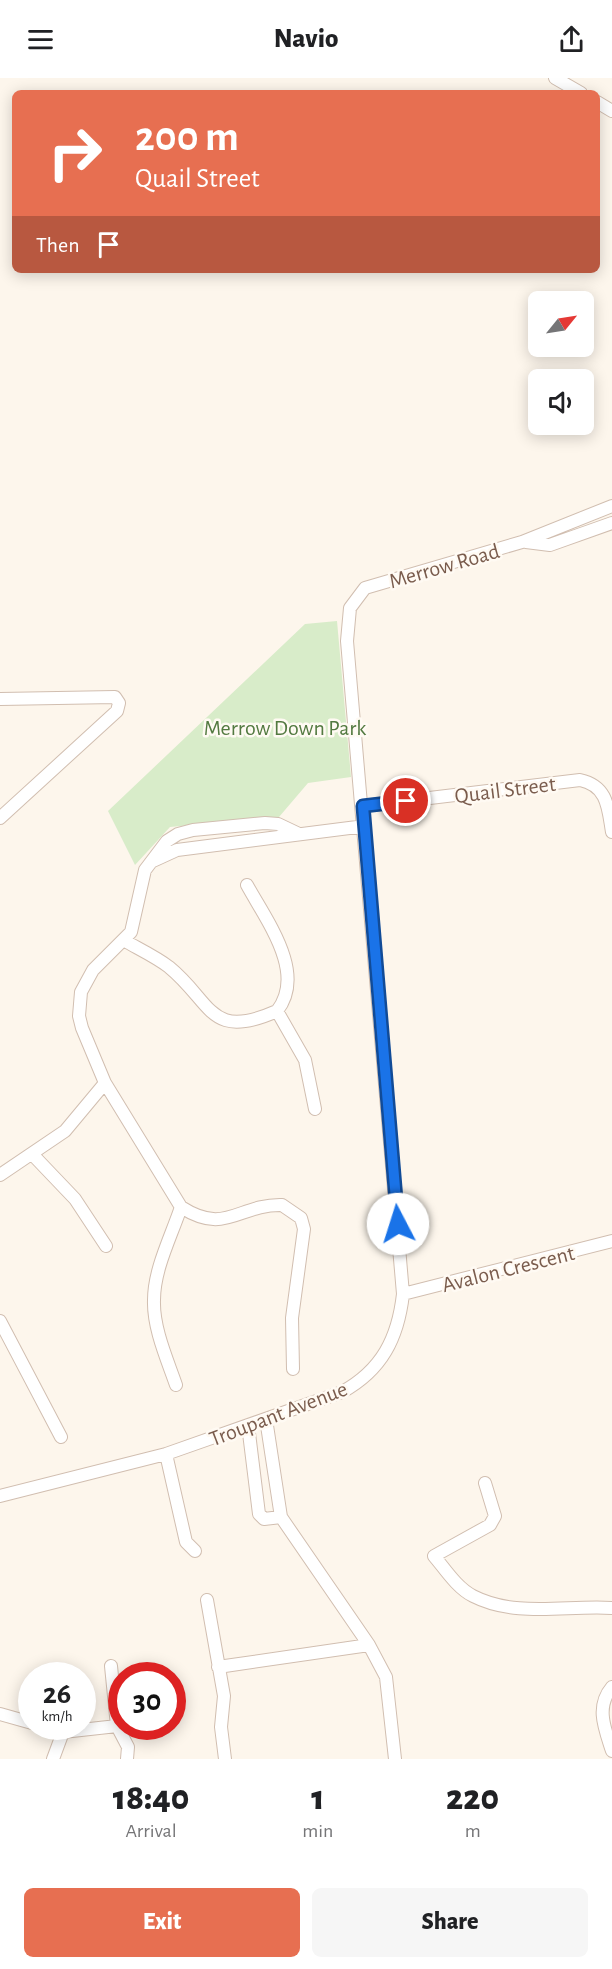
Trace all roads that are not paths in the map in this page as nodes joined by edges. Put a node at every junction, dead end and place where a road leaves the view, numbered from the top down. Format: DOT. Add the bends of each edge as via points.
graph roads {
  1 [pos="555,78"];
  2 [pos="576,90"];
  3 [pos="612,506"];
  4 [pos="612,523"];
  5 [pos="522,542"];
  6 [pos="365,588"];
  7 [pos="0,699"];
  8 [pos="363,806"];
  9 [pos="0,818"];
  10 [pos="364,826"];
  11 [pos="612,832"];
  12 [pos="298,834"];
  13 [pos="152,861"];
  14 [pos="247,885"];
  15 [pos="125,941"];
  16 [pos="277,1011"];
  17 [pos="105,1083"];
  18 [pos="315,1109"];
  19 [pos="33,1155"];
  20 [pos="0,1175"];
  21 [pos="181,1208"];
  22 [pos="612,1241"];
  23 [pos="106,1246"];
  24 [pos="403,1294"];
  25 [pos="0,1321"];
  26 [pos="293,1370"];
  27 [pos="176,1385"];
  28 [pos="266,1419"];
  29 [pos="248,1425"];
  30 [pos="61,1437"];
  31 [pos="166,1454"];
  32 [pos="485,1483"];
  33 [pos="0,1496"];
  34 [pos="281,1517"];
  35 [pos="195,1551"];
  36 [pos="207,1600"];
  37 [pos="612,1606"];
  38 [pos="369,1646"];
  39 [pos="219,1667"];
  40 [pos="612,1687"];
  41 [pos="0,1714"];
  42 [pos="18,1719"];
  43 [pos="60,1740"];
  44 [pos="125,1740"];
  45 [pos="612,1751"];
  46 [pos="53,1759"];
  47 [pos="127,1759"];
  48 [pos="225,1759"];
  49 [pos="395,1759"];
  1 -- 2 [label="street"];
  3 -- 5 [label="street, Merrow Road"];
  4 -- 5 [label="street, Merrow Road" via="550,545"];
  5 -- 6 [label="street, Merrow Road"];
  6 -- 8 [label="street, Troupant Avenue" via="350,608 347,641"];
  7 -- 9 [label="street" via="115,697 119,703 117,711"];
  8 -- 10 [label="street, Troupant Avenue"];
  8 -- 11 [label="street, Quail Street" via="580,780 592,783 604,794"];
  10 -- 12 [label="street"];
  10 -- 24 [label="street, Troupant Avenue"];
  12 -- 13 [label="street" via="177,850"];
  12 -- 13 [label="street" via="278,824 265,823 193,830 167,841"];
  13 -- 15 [label="street" via="145,870 133,925"];
  14 -- 16 [label="street" via="282,951 286,967 286,994"];
  15 -- 16 [label="street" via="171,968 219,1018 245,1023"];
  15 -- 17 [label="street" via="93,970 79,999 82,1028"];
  16 -- 18 [label="street" via="305,1060"];
  17 -- 19 [label="street" via="65,1131"];
  17 -- 21 [label="street"];
  19 -- 20 [label="street"];
  19 -- 23 [label="street" via="75,1199"];
  21 -- 26 [label="street" via="198,1218 215,1220 282,1205 301,1218 304,1229 292,1318"];
  21 -- 27 [label="street" via="156,1280 153,1302"];
  22 -- 24 [label="street, Avalon Crescent"];
  24 -- 28 [label="street, Troupant Avenue" via="400,1318 389,1349 366,1376 342,1392"];
  25 -- 30 [label="street"];
  28 -- 29 [label="street, Troupant Avenue"];
  28 -- 34 [label="street"];
  29 -- 31 [label="street, Troupant Avenue"];
  29 -- 34 [label="street" via="259,1514 264,1519"];
  31 -- 33 [label="street, Troupant Avenue"];
  31 -- 35 [label="street" via="186,1542"];
  32 -- 37 [label="street" via="495,1516 490,1525 434,1556 456,1582 472,1596 522,1610"];
  34 -- 38 [label="street"];
  36 -- 39 [label="street"];
  38 -- 39 [label="street"];
  38 -- 49 [label="street" via="386,1677"];
  39 -- 48 [label="street" via="224,1696 221,1727"];
  40 -- 45 [label="street" via="602,1703 602,1719"];
  41 -- 42 [label="street"];
  43 -- 46 [label="street"];
  44 -- 47 [label="street"];
}
